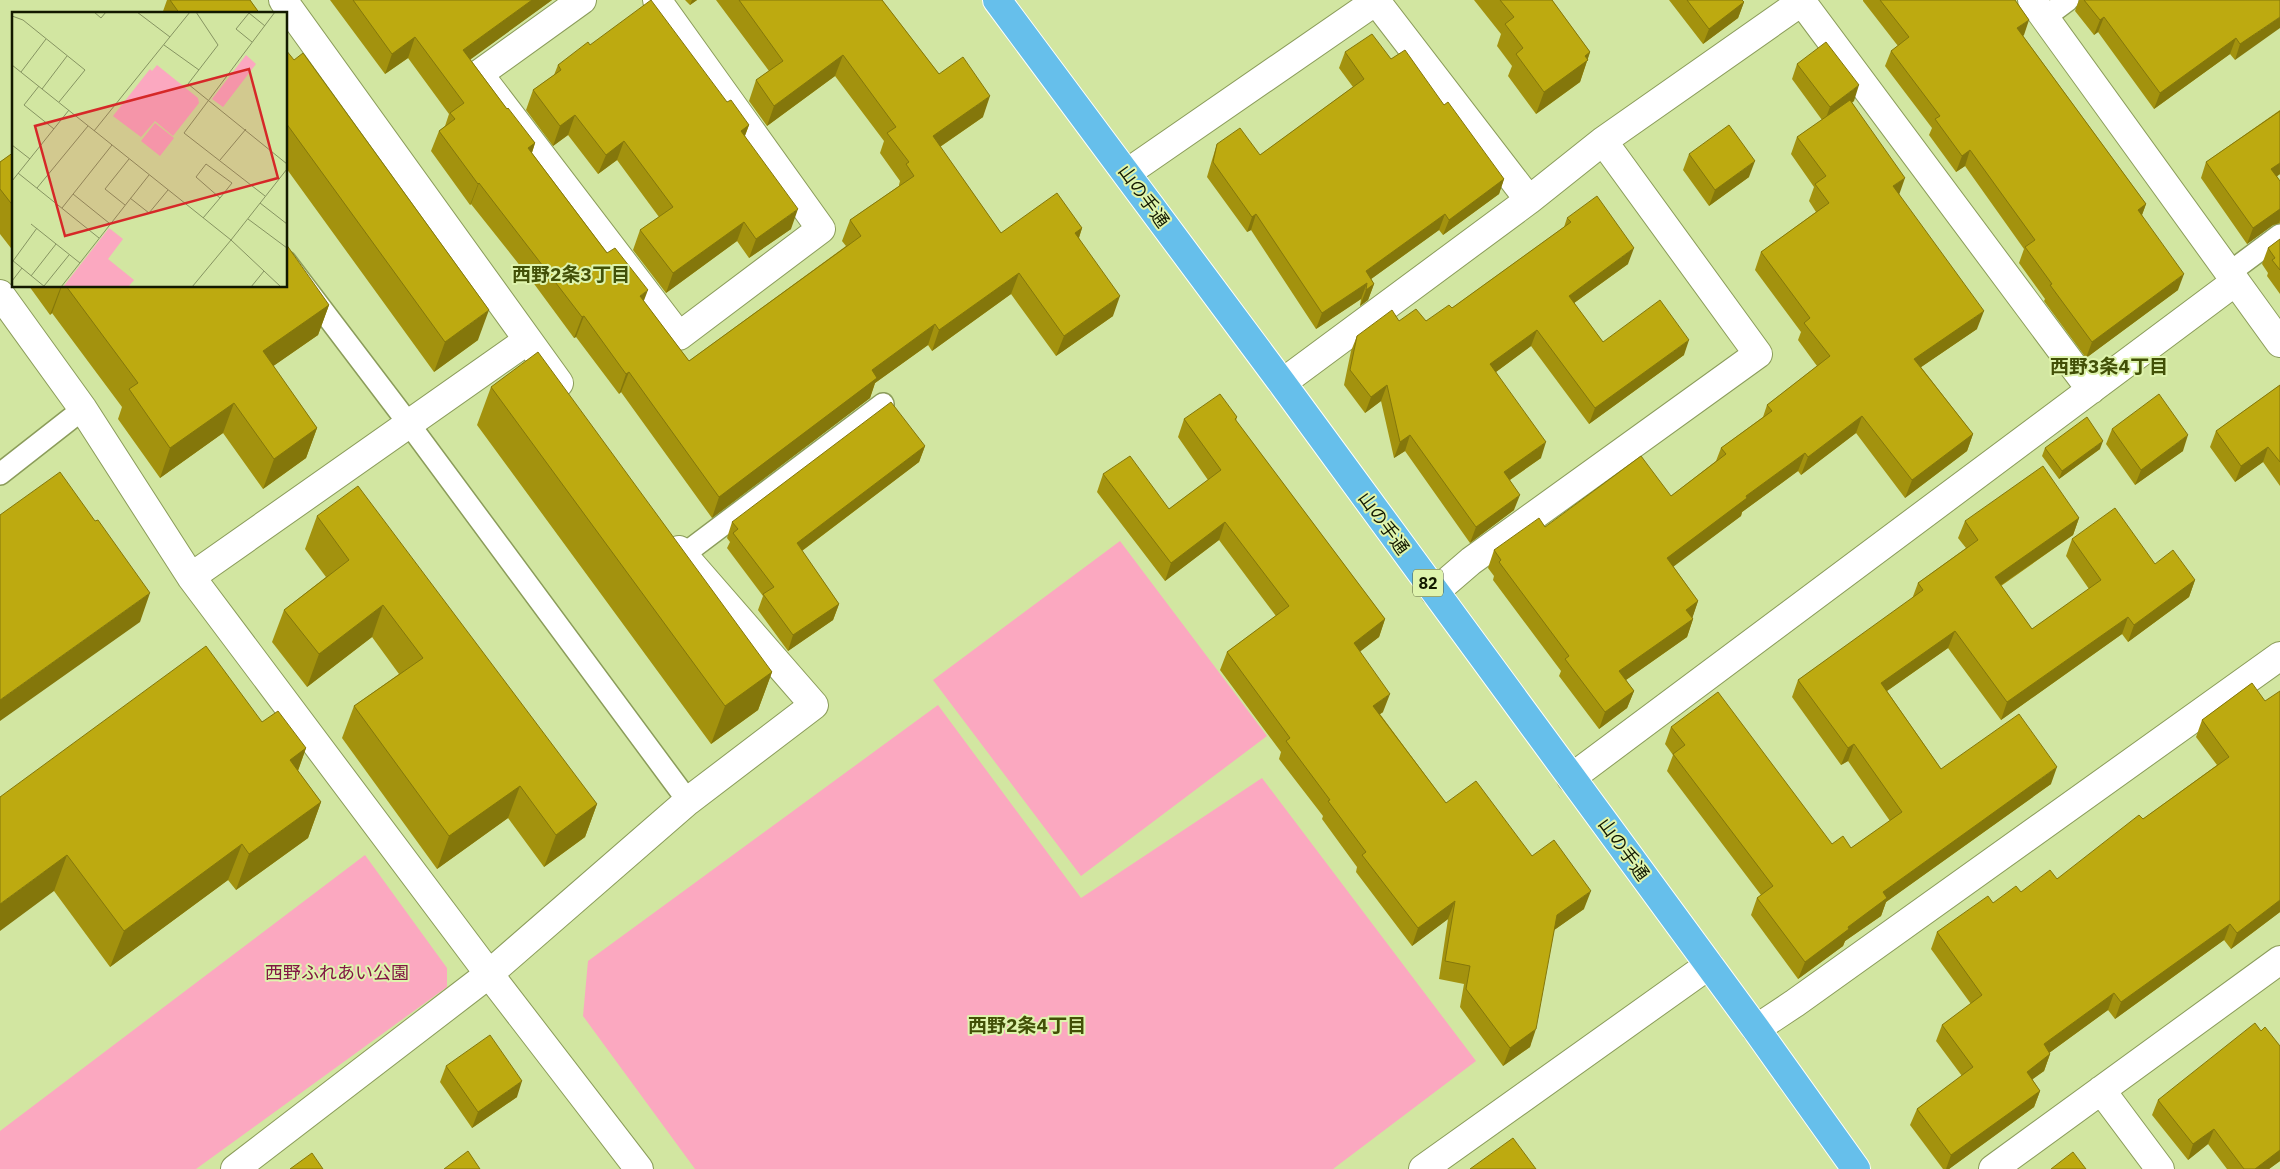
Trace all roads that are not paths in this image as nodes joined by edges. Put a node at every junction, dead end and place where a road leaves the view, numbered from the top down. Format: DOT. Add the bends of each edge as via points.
graph roads {
  1 [pos="283,0"];
  2 [pos="582,0"];
  3 [pos="657,0"];
  4 [pos="997,0"];
  5 [pos="2068,0"];
  6 [pos="1803,1"];
  7 [pos="2038,9"];
  8 [pos="1603,141"];
  9 [pos="1127,173"];
  10 [pos="1529,200"];
  11 [pos="2280,235"];
  12 [pos="288,265"];
  13 [pos="2232,277"];
  14 [pos="0,294"];
  15 [pos="528,340"];
  16 [pos="2280,344"];
  17 [pos="1282,383"];
  18 [pos="2091,390"];
  19 [pos="574,404"];
  20 [pos="883,404"];
  21 [pos="83,409"];
  22 [pos="410,424"];
  23 [pos="0,474"];
  24 [pos="666,532"];
  25 [pos="683,556"];
  26 [pos="191,577"];
  27 [pos="1434,592"];
  28 [pos="2280,656"];
  29 [pos="1571,778"];
  30 [pos="688,801"];
  31 [pos="2280,960"];
  32 [pos="1709,965"];
  33 [pos="489,974"];
  34 [pos="1756,1029"];
  35 [pos="2101,1090"];
  36 [pos="235,1169"];
  37 [pos="638,1169"];
  38 [pos="1423,1169"];
  39 [pos="1856,1169"];
  40 [pos="1993,1169"];
  41 [pos="2160,1169"];
  1 -- 15 [label="street"];
  2 -- 3 [label="street" via="479,74 679,336 821,230"];
  4 -- 9 [label="main road, 山の手通 / 82"];
  5 -- 7 [label="lane"];
  6 -- 8 [label="street"];
  6 -- 18 [label="street"];
  7 -- 13 [label="street"];
  8 -- 10 [label="street"];
  8 -- 27 [label="street" via="1758,354 1471,561"];
  9 -- 10 [label="street" via="1376,0"];
  9 -- 17 [label="main road, 山の手通 / 82"];
  10 -- 17 [label="street"];
  11 -- 13 [label="lane"];
  12 -- 22 [label="lane"];
  13 -- 16 [label="street"];
  13 -- 18 [label="street"];
  14 -- 21 [label="street"];
  15 -- 19 [label="street"];
  15 -- 22 [label="street"];
  17 -- 27 [label="main road, 山の手通 / 82"];
  18 -- 29 [label="street"];
  20 -- 25 [label="lane"];
  21 -- 23 [label="lane"];
  21 -- 26 [label="street"];
  22 -- 26 [label="street"];
  22 -- 30 [label="lane"];
  24 -- 25 [label="street"];
  25 -- 30 [label="street" via="814,705"];
  26 -- 33 [label="street"];
  27 -- 29 [label="main road, 山の手通 / 82"];
  28 -- 34 [label="street"];
  29 -- 32 [label="main road, 山の手通 / 82"];
  30 -- 33 [label="street"];
  31 -- 35 [label="street"];
  32 -- 34 [label="main road, 山の手通 / 82"];
  32 -- 38 [label="street"];
  33 -- 36 [label="street"];
  33 -- 37 [label="street"];
  34 -- 39 [label="main road, 山の手通 / 82"];
  35 -- 40 [label="street"];
  35 -- 41 [label="street"];
}
